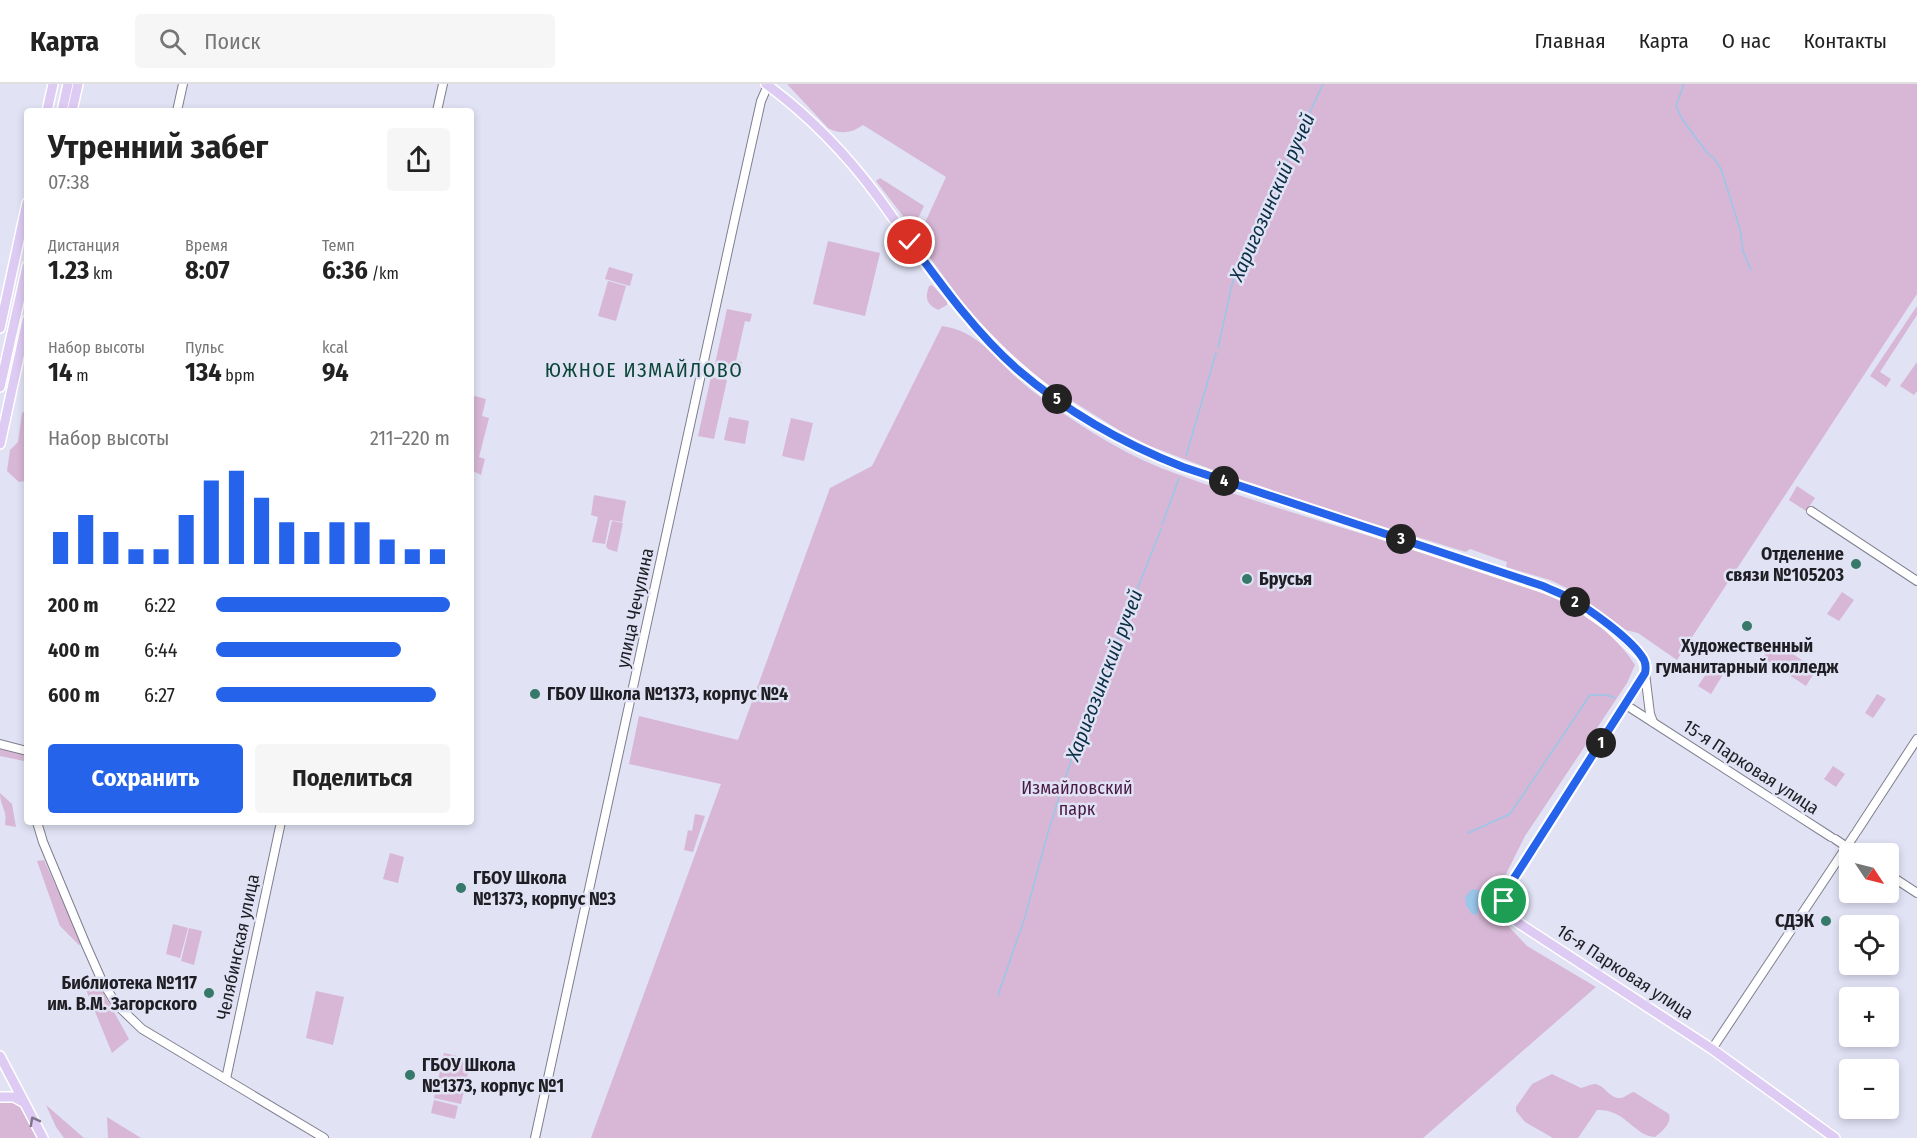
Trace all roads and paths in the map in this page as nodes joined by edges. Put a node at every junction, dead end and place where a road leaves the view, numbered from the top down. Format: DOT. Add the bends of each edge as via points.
graph roads {
  1 [pos="53,84"];
  2 [pos="68,84"];
  3 [pos="78,84"];
  4 [pos="183,84"];
  5 [pos="443,84"];
  6 [pos="767,85"];
  7 [pos="48,108"];
  8 [pos="63,108"];
  9 [pos="73,108"];
  10 [pos="178,108"];
  11 [pos="438,108"];
  12 [pos="24,217"];
  13 [pos="24,279"];
  14 [pos="0,328"];
  15 [pos="24,334"];
  16 [pos="0,387"];
  17 [pos="0,444"];
  18 [pos="1811,511"];
  19 [pos="1917,581"];
  20 [pos="1645,673"];
  21 [pos="1626,705"];
  22 [pos="1653,722"];
  23 [pos="1917,739"];
  24 [pos="0,744"];
  25 [pos="24,750"];
  26 [pos="38,825"];
  27 [pos="280,825"];
  28 [pos="1841,843"];
  29 [pos="1848,843"];
  30 [pos="1839,857"];
  31 [pos="1899,881"];
  32 [pos="1917,893"];
  33 [pos="1712,1049"];
  34 [pos="0,1056"];
  35 [pos="226,1079"];
  36 [pos="0,1097"];
  37 [pos="25,1104"];
  38 [pos="43,1138"];
  39 [pos="324,1138"];
  40 [pos="535,1138"];
  41 [pos="1835,1138"];
  1 -- 7 [label="main road"];
  2 -- 8 [label="main road"];
  3 -- 9 [label="main road"];
  4 -- 10 [label="street"];
  5 -- 11 [label="street"];
  6 -- 20 [label="main road" via="837,148 877,195 959,307 1016,368 1045,391 1122,440 1183,467 1568,597 1635,649 1645,662"];
  6 -- 40 [label="street, улица Чечулина"];
  12 -- 14 [label="main road"];
  13 -- 16 [label="main road"];
  15 -- 17 [label="main road"];
  18 -- 19 [label="street"];
  20 -- 21 [label="main road"];
  20 -- 22 [label="street"];
  21 -- 22 [label="street, 15-я Парковая улица"];
  21 -- 33 [label="main road, 16-я Парковая улица" via="1509,886 1504,901 1517,922"];
  22 -- 28 [label="street, 15-я Парковая улица"];
  23 -- 29 [label="street"];
  24 -- 25 [label="street"];
  26 -- 35 [label="street" via="86,945 116,1004 142,1029"];
  27 -- 35 [label="street, Челябинская улица"];
  30 -- 33 [label="street"];
  31 -- 32 [label="street"];
  33 -- 41 [label="main road, 16-я Парковая улица"];
  34 -- 37 [label="main road"];
  35 -- 39 [label="street"];
  36 -- 37 [label="main road" via="14,1097"];
  38 -- 37 [label="main road, one-way"];
}
